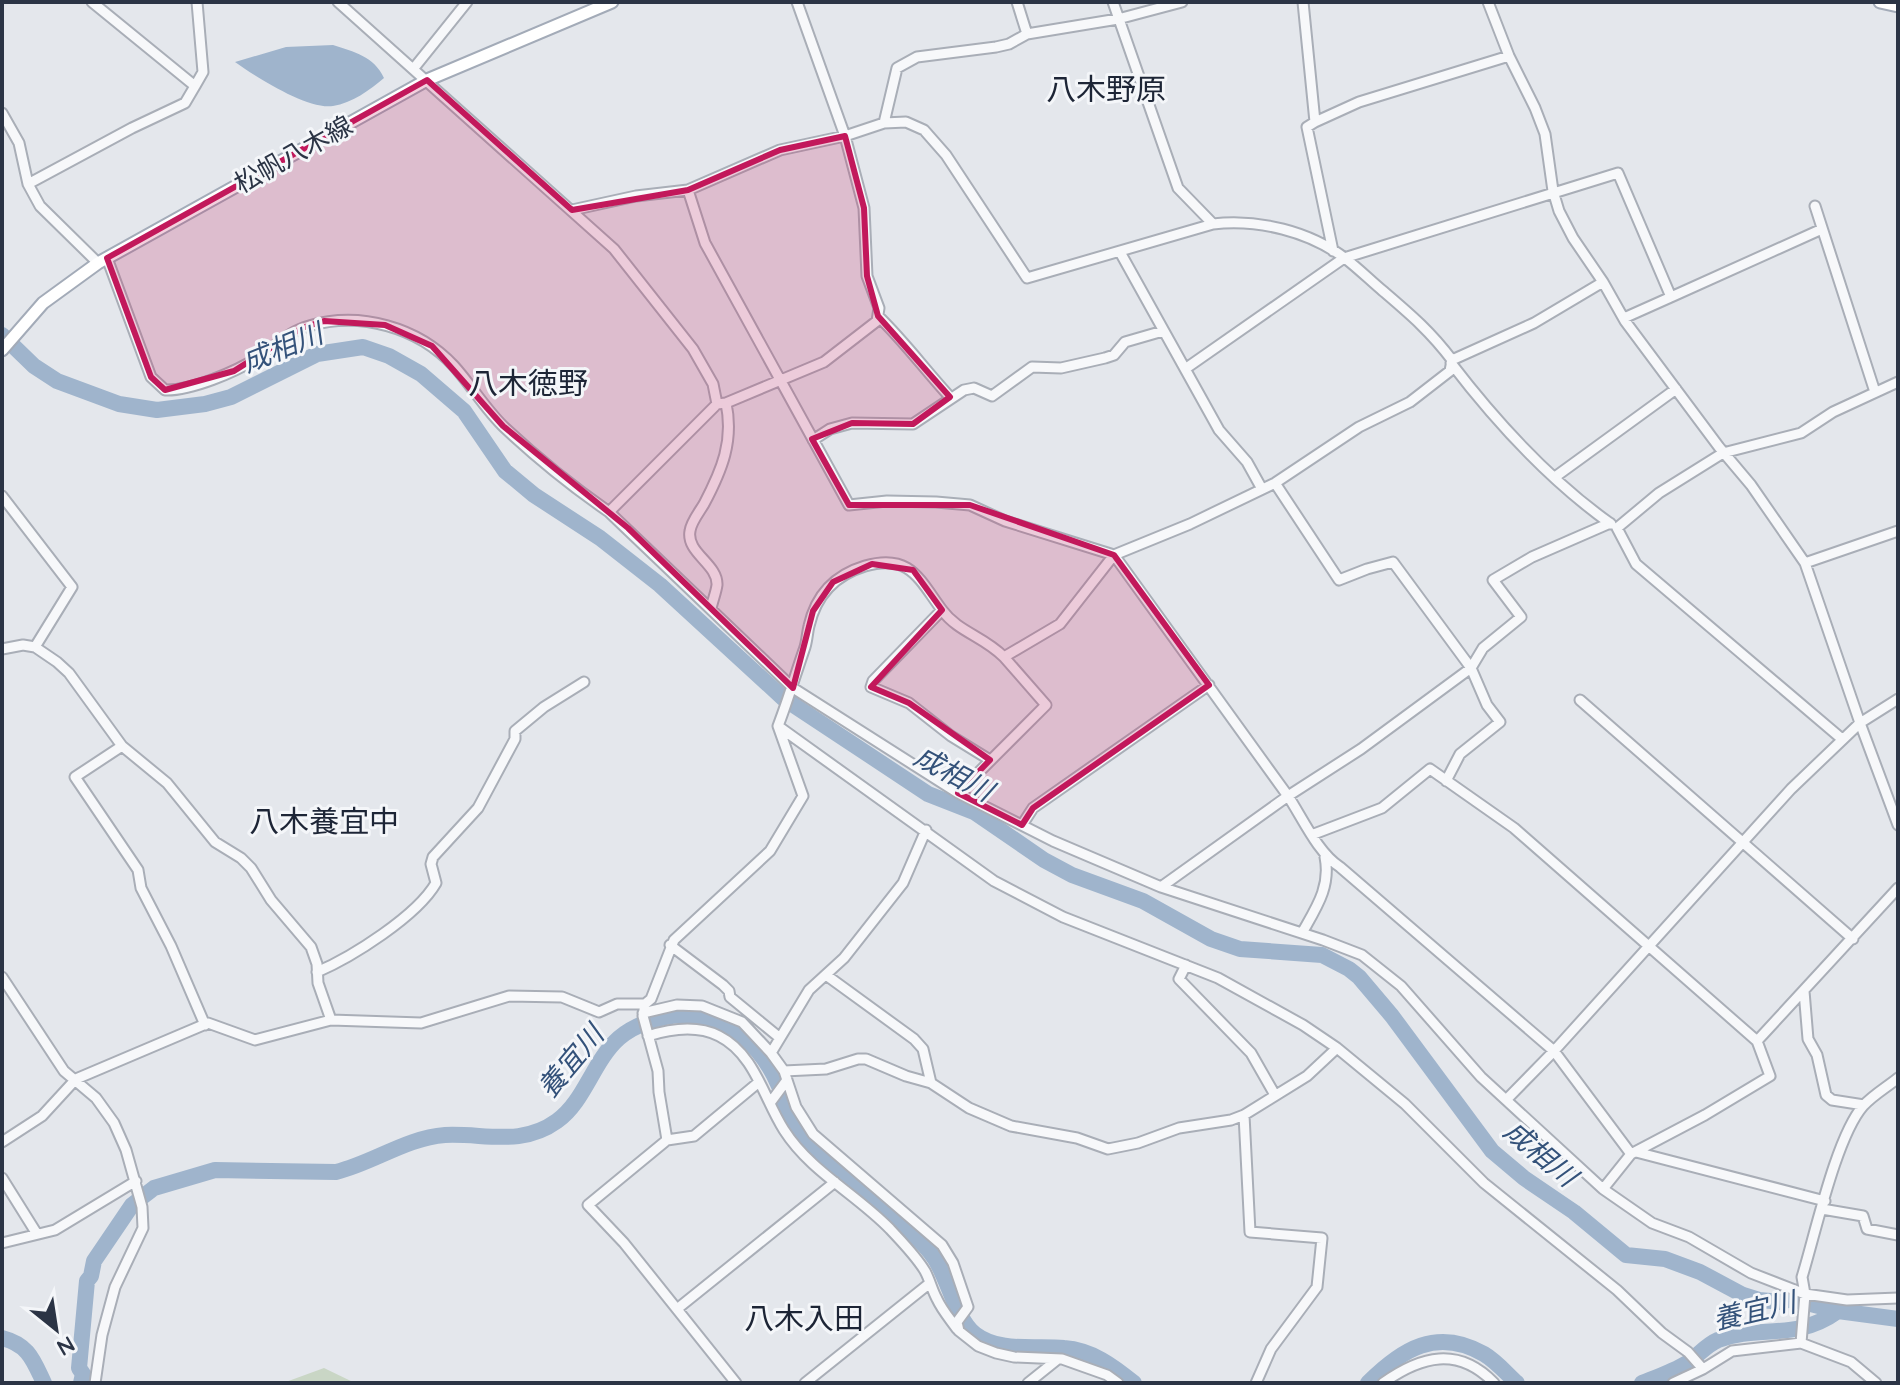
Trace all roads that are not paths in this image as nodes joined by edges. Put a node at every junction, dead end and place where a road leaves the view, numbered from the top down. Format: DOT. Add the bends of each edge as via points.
graph roads {
  1 [pos="92,2"];
  2 [pos="197,2"];
  3 [pos="467,2"];
  4 [pos="612,2"];
  5 [pos="797,2"];
  6 [pos="1017,2"];
  7 [pos="1113,2"];
  8 [pos="1182,2"];
  9 [pos="1303,2"];
  10 [pos="1488,2"];
  11 [pos="1880,2"];
  12 [pos="344,4"];
  13 [pos="1898,6"];
  14 [pos="1118,19"];
  15 [pos="1027,34"];
  16 [pos="1509,56"];
  17 [pos="414,68"];
  18 [pos="427,80"];
  19 [pos="195,86"];
  20 [pos="2,113"];
  21 [pos="1315,122"];
  22 [pos="884,123"];
  23 [pos="845,136"];
  24 [pos="28,184"];
  25 [pos="688,190"];
  26 [pos="1553,191"];
  27 [pos="1815,206"];
  28 [pos="572,210"];
  29 [pos="1213,224"];
  30 [pos="1822,229"];
  31 [pos="1333,251"];
  32 [pos="1120,252"];
  33 [pos="1344,258"];
  34 [pos="102,260"];
  35 [pos="1603,282"];
  36 [pos="1671,297"];
  37 [pos="878,316"];
  38 [pos="1624,318"];
  39 [pos="1163,331"];
  40 [pos="2,350"];
  41 [pos="1452,362"];
  42 [pos="1185,369"];
  43 [pos="780,381"];
  44 [pos="1898,382"];
  45 [pos="1676,389"];
  46 [pos="1875,392"];
  47 [pos="950,397"];
  48 [pos="721,403"];
  49 [pos="813,440"];
  50 [pos="1723,453"];
  51 [pos="1555,477"];
  52 [pos="1275,483"];
  53 [pos="1262,489"];
  54 [pos="2,496"];
  55 [pos="609,512"];
  56 [pos="1613,525"];
  57 [pos="1898,531"];
  58 [pos="1114,555"];
  59 [pos="1805,563"];
  60 [pos="711,609"];
  61 [pos="942,610"];
  62 [pos="35,647"];
  63 [pos="2,649"];
  64 [pos="1004,657"];
  65 [pos="1471,668"];
  66 [pos="584,682"];
  67 [pos="1209,685"];
  68 [pos="792,691"];
  69 [pos="1898,699"];
  70 [pos="1580,700"];
  71 [pos="780,722"];
  72 [pos="1860,723"];
  73 [pos="1842,739"];
  74 [pos="122,746"];
  75 [pos="990,760"];
  76 [pos="1446,781"];
  77 [pos="958,793"];
  78 [pos="1886,795"];
  79 [pos="1288,796"];
  80 [pos="1898,802"];
  81 [pos="1022,825"];
  82 [pos="1898,825"];
  83 [pos="926,830"];
  84 [pos="1314,834"];
  85 [pos="1743,842"];
  86 [pos="1325,857"];
  87 [pos="1161,887"];
  88 [pos="1898,888"];
  89 [pos="1302,933"];
  90 [pos="1853,939"];
  91 [pos="670,945"];
  92 [pos="1649,946"];
  93 [pos="1186,965"];
  94 [pos="317,972"];
  95 [pos="826,975"];
  96 [pos="4,984"];
  97 [pos="1804,991"];
  98 [pos="643,1011"];
  99 [pos="331,1020"];
  100 [pos="205,1025"];
  101 [pos="648,1036"];
  102 [pos="780,1038"];
  103 [pos="1757,1041"];
  104 [pos="1337,1048"];
  105 [pos="1554,1051"];
  106 [pos="771,1053"];
  107 [pos="1898,1078"];
  108 [pos="76,1079"];
  109 [pos="786,1079"];
  110 [pos="759,1082"];
  111 [pos="931,1083"];
  112 [pos="1275,1095"];
  113 [pos="1507,1099"];
  114 [pos="770,1103"];
  115 [pos="1864,1105"];
  116 [pos="1244,1115"];
  117 [pos="667,1140"];
  118 [pos="2,1142"];
  119 [pos="1634,1153"];
  120 [pos="2,1178"];
  121 [pos="136,1181"];
  122 [pos="835,1182"];
  123 [pos="1603,1189"];
  124 [pos="1824,1205"];
  125 [pos="37,1234"];
  126 [pos="1898,1235"];
  127 [pos="2,1243"];
  128 [pos="930,1283"];
  129 [pos="1805,1294"];
  130 [pos="1898,1298"];
  131 [pos="677,1309"];
  132 [pos="958,1326"];
  133 [pos="1801,1343"];
  134 [pos="1058,1359"];
  135 [pos="1703,1369"];
  136 [pos="95,1383"];
  137 [pos="736,1383"];
  138 [pos="805,1383"];
  139 [pos="1028,1383"];
  140 [pos="1118,1383"];
  141 [pos="1256,1383"];
  142 [pos="1383,1383"];
  143 [pos="1494,1383"];
  144 [pos="1673,1383"];
  145 [pos="1876,1383"];
  1 -- 19 [label="street"];
  2 -- 19 [label="street" via="203,72"];
  3 -- 17 [label="street"];
  4 -- 18 [label="main road, 松帆八木線"];
  5 -- 23 [label="street"];
  6 -- 15 [label="street"];
  7 -- 14 [label="street"];
  8 -- 14 [label="street"];
  9 -- 21 [label="street"];
  10 -- 16 [label="street"];
  11 -- 13 [label="main road"];
  12 -- 17 [label="street"];
  14 -- 15 [label="street"];
  14 -- 29 [label="street" via="1178,188"];
  15 -- 22 [label="street" via="996,47 917,57 897,68"];
  16 -- 21 [label="street" via="1359,102"];
  16 -- 26 [label="street" via="1545,134"];
  17 -- 18 [label="street"];
  18 -- 28 [label="street"];
  18 -- 34 [label="main road, 松帆八木線"];
  19 -- 24 [label="street" via="185,103"];
  20 -- 24 [label="street" via="19,143"];
  21 -- 31 [label="street" via="1307,127"];
  22 -- 23 [label="street"];
  22 -- 32 [label="street" via="906,122 924,130 1027,278"];
  23 -- 25 [label="street" via="780,150"];
  23 -- 37 [label="street" via="864,208 867,276"];
  24 -- 34 [label="street" via="40,206"];
  25 -- 28 [label="street"];
  25 -- 43 [label="street" via="705,243"];
  26 -- 33 [label="street"];
  26 -- 35 [label="street" via="1573,238"];
  26 -- 36 [label="street" via="1618,173"];
  27 -- 30 [label="street"];
  28 -- 48 [label="street" via="614,249 693,349"];
  29 -- 31 [label="street" via="1239,221 1286,230"];
  29 -- 32 [label="street"];
  30 -- 36 [label="street"];
  30 -- 46 [label="street"];
  31 -- 33 [label="street"];
  32 -- 39 [label="street"];
  33 -- 41 [label="street" via="1428,329"];
  33 -- 42 [label="street"];
  34 -- 40 [label="main road, 松帆八木線" via="43,303"];
  34 -- 55 [label="street" via="151,377 165,390 234,371 302,328 324,321 404,330 443,354 503,426"];
  35 -- 38 [label="street"];
  35 -- 41 [label="street"];
  36 -- 38 [label="street"];
  37 -- 43 [label="street" via="824,362"];
  37 -- 47 [label="street"];
  38 -- 45 [label="street"];
  39 -- 42 [label="street"];
  39 -- 47 [label="street" via="1125,342 1105,358 1061,368 1032,367 992,396 974,388"];
  41 -- 51 [label="street" via="1501,424"];
  41 -- 52 [label="street" via="1450,371 1410,402 1359,427"];
  42 -- 53 [label="street" via="1219,430"];
  43 -- 48 [label="street"];
  43 -- 49 [label="street"];
  44 -- 46 [label="street"];
  45 -- 50 [label="street"];
  45 -- 51 [label="street"];
  46 -- 50 [label="street" via="1801,433"];
  47 -- 49 [label="street" via="913,424 852,423"];
  48 -- 55 [label="street"];
  48 -- 60 [label="street" via="730,427 728,448 689,530 691,544 715,576"];
  49 -- 58 [label="street" via="849,505 970,505"];
  50 -- 56 [label="street"];
  50 -- 59 [label="street"];
  51 -- 56 [label="street"];
  52 -- 53 [label="street"];
  52 -- 65 [label="street" via="1339,580 1393,562"];
  53 -- 58 [label="street"];
  54 -- 62 [label="street" via="72,587"];
  55 -- 60 [label="street"];
  56 -- 65 [label="street" via="1532,557 1493,580 1521,617 1483,648"];
  56 -- 73 [label="street" via="1636,564"];
  57 -- 59 [label="street"];
  58 -- 64 [label="street" via="1060,624"];
  58 -- 67 [label="street"];
  59 -- 72 [label="street"];
  60 -- 68 [label="street"];
  61 -- 64 [label="street" via="951,622 983,638"];
  61 -- 68 [label="street" via="906,566 872,564 844,572 813,611"];
  61 -- 75 [label="street" via="871,687 909,703"];
  62 -- 63 [label="street"];
  62 -- 74 [label="street" via="69,673"];
  64 -- 75 [label="street" via="1046,705"];
  65 -- 76 [label="street" via="1500,722 1460,754"];
  65 -- 79 [label="street"];
  66 -- 94 [label="street" via="515,731 478,808 433,857 436,883 420,905 380,936"];
  67 -- 79 [label="street"];
  67 -- 81 [label="street" via="1033,808"];
  68 -- 71 [label="street"];
  68 -- 77 [label="street"];
  69 -- 72 [label="street"];
  70 -- 85 [label="street"];
  71 -- 83 [label="street"];
  71 -- 91 [label="street" via="803,796 770,851"];
  72 -- 73 [label="street"];
  72 -- 78 [label="street"];
  73 -- 85 [label="street"];
  74 -- 94 [label="street" via="167,783 215,842 251,868 311,947"];
  74 -- 100 [label="street" via="75,777 138,870 141,888"];
  75 -- 77 [label="street"];
  76 -- 84 [label="street" via="1430,769 1382,808"];
  76 -- 92 [label="street" via="1514,828"];
  77 -- 81 [label="street"];
  78 -- 80 [label="street"];
  78 -- 82 [label="street"];
  79 -- 84 [label="street"];
  79 -- 87 [label="street"];
  81 -- 87 [label="street"];
  83 -- 93 [label="street" via="1026,900"];
  83 -- 95 [label="street" via="903,883"];
  84 -- 86 [label="street"];
  85 -- 90 [label="street"];
  85 -- 92 [label="street"];
  86 -- 89 [label="street" via="1327,882"];
  86 -- 105 [label="street"];
  87 -- 89 [label="street"];
  88 -- 90 [label="street"];
  89 -- 113 [label="street" via="1362,955 1401,986"];
  90 -- 97 [label="street"];
  91 -- 98 [label="street"];
  91 -- 102 [label="street"];
  92 -- 103 [label="street"];
  92 -- 105 [label="street"];
  93 -- 104 [label="street" via="1250,994"];
  93 -- 112 [label="street" via="1179,979 1251,1053"];
  94 -- 99 [label="street"];
  95 -- 102 [label="street" via="809,990"];
  95 -- 111 [label="street" via="914,1039 923,1049"];
  96 -- 108 [label="street" via="64,1071"];
  97 -- 103 [label="street"];
  97 -- 115 [label="street" via="1808,1039 1826,1095"];
  98 -- 99 [label="street" via="617,1004 599,1012 562,997 509,996 421,1023"];
  98 -- 101 [label="street"];
  98 -- 106 [label="street" via="677,1005 713,1009 742,1022"];
  99 -- 100 [label="street" via="255,1040"];
  100 -- 108 [label="street"];
  101 -- 110 [label="street" via="689,1030 719,1036 748,1062"];
  101 -- 117 [label="street"];
  102 -- 106 [label="street"];
  103 -- 119 [label="street" via="1770,1076"];
  104 -- 112 [label="street" via="1321,1066"];
  104 -- 135 [label="street" via="1405,1104 1484,1183 1617,1290"];
  105 -- 113 [label="street"];
  105 -- 119 [label="street"];
  106 -- 109 [label="street"];
  107 -- 115 [label="street"];
  108 -- 118 [label="street" via="42,1116"];
  108 -- 121 [label="street" via="114,1123"];
  109 -- 111 [label="street" via="792,1069 826,1069 866,1059"];
  109 -- 114 [label="street"];
  109 -- 132 [label="street" via="813,1134 942,1245 968,1307"];
  110 -- 114 [label="street"];
  110 -- 117 [label="street" via="694,1136"];
  111 -- 116 [label="street" via="969,1108 1011,1126 1108,1149"];
  112 -- 116 [label="street"];
  113 -- 123 [label="street"];
  114 -- 122 [label="street" via="804,1157"];
  115 -- 124 [label="street" via="1839,1156"];
  116 -- 141 [label="street" via="1250,1232 1322,1238 1317,1287 1271,1349"];
  117 -- 131 [label="street" via="588,1205"];
  119 -- 123 [label="street"];
  119 -- 124 [label="street"];
  120 -- 125 [label="street"];
  121 -- 125 [label="street" via="55,1230"];
  121 -- 136 [label="street" via="143,1228 115,1287"];
  122 -- 128 [label="street" via="888,1227"];
  122 -- 131 [label="street"];
  123 -- 129 [label="street" via="1652,1223"];
  124 -- 126 [label="street" via="1863,1216 1867,1229"];
  124 -- 129 [label="street" via="1802,1277"];
  125 -- 127 [label="street"];
  128 -- 132 [label="street"];
  128 -- 138 [label="street"];
  129 -- 130 [label="street" via="1847,1300"];
  129 -- 133 [label="street"];
  131 -- 137 [label="street"];
  132 -- 134 [label="street" via="978,1346 996,1353"];
  133 -- 135 [label="street" via="1741,1348"];
  133 -- 145 [label="street" via="1851,1362"];
  134 -- 139 [label="street"];
  134 -- 140 [label="street"];
  135 -- 144 [label="street"];
  142 -- 143 [label="street" via="1413,1365 1443,1358 1472,1366"];
}
